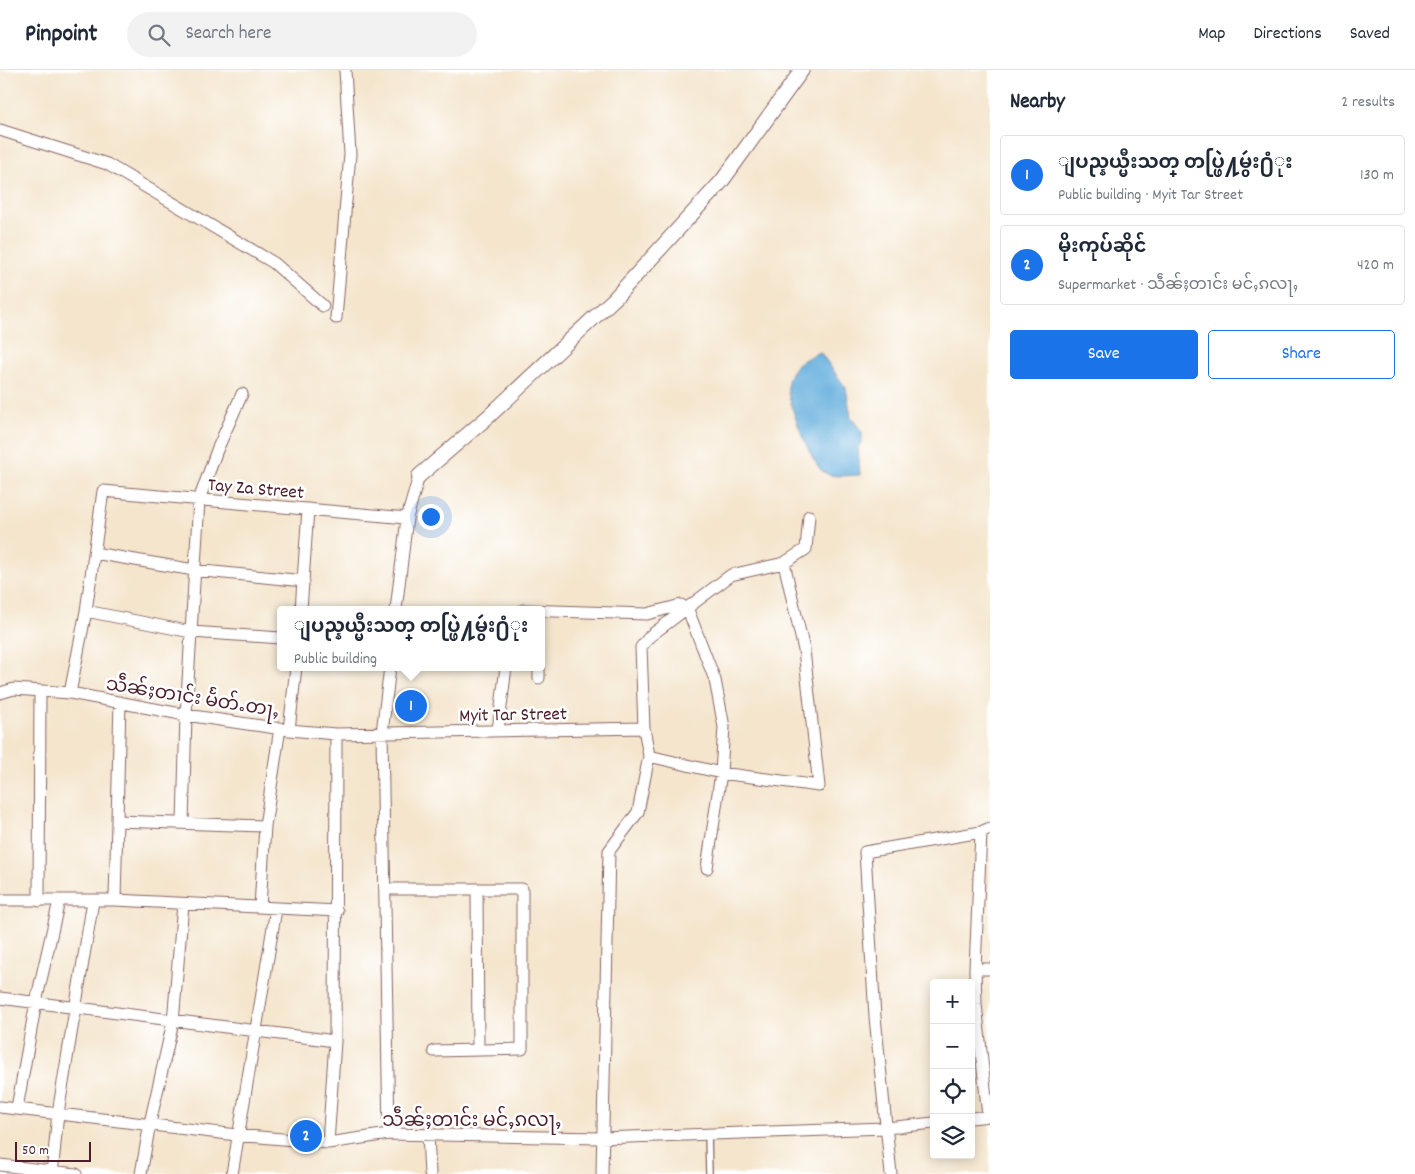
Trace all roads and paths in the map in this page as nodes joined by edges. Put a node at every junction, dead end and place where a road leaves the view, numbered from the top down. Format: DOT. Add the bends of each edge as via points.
graph roads {
  1 [pos="345,70"];
  2 [pos="802,70"];
  3 [pos="0,130"];
  4 [pos="323,306"];
  5 [pos="336,318"];
  6 [pos="242,394"];
  7 [pos="419,476"];
  8 [pos="199,500"];
  9 [pos="308,510"];
  10 [pos="809,516"];
  11 [pos="407,518"];
  12 [pos="94,553"];
  13 [pos="784,562"];
  14 [pos="194,570"];
  15 [pos="304,580"];
  16 [pos="302,606"];
  17 [pos="396,606"];
  18 [pos="545,609"];
  19 [pos="86,610"];
  20 [pos="688,610"];
  21 [pos="191,632"];
  22 [pos="277,638"];
  23 [pos="295,671"];
  24 [pos="390,671"];
  25 [pos="505,671"];
  26 [pos="40,692"];
  27 [pos="0,693"];
  28 [pos="70,693"];
  29 [pos="120,702"];
  30 [pos="186,715"];
  31 [pos="644,728"];
  32 [pos="285,729"];
  33 [pos="498,730"];
  34 [pos="382,733"];
  35 [pos="336,734"];
  36 [pos="649,756"];
  37 [pos="722,773"];
  38 [pos="117,821"];
  39 [pos="183,823"];
  40 [pos="265,826"];
  41 [pos="985,830"];
  42 [pos="707,868"];
  43 [pos="385,889"];
  44 [pos="477,889"];
  45 [pos="0,900"];
  46 [pos="39,900"];
  47 [pos="92,900"];
  48 [pos="115,900"];
  49 [pos="59,901"];
  50 [pos="183,904"];
  51 [pos="260,907"];
  52 [pos="276,909"];
  53 [pos="337,912"];
  54 [pos="975,969"];
  55 [pos="990,969"];
  56 [pos="0,998"];
  57 [pos="36,1002"];
  58 [pos="75,1007"];
  59 [pos="173,1022"];
  60 [pos="256,1031"];
  61 [pos="335,1041"];
  62 [pos="478,1050"];
  63 [pos="434,1051"];
  64 [pos="0,1107"];
  65 [pos="17,1108"];
  66 [pos="58,1113"];
  67 [pos="989,1116"];
  68 [pos="975,1118"];
  69 [pos="150,1123"];
  70 [pos="930,1123"];
  71 [pos="886,1128"];
  72 [pos="708,1133"];
  73 [pos="389,1134"];
  74 [pos="237,1135"];
  75 [pos="428,1135"];
  76 [pos="601,1138"];
  77 [pos="328,1143"];
  78 [pos="0,1165"];
  79 [pos="52,1173"];
  80 [pos="76,1174"];
  81 [pos="141,1174"];
  82 [pos="232,1174"];
  83 [pos="430,1174"];
  84 [pos="602,1174"];
  85 [pos="709,1174"];
  86 [pos="891,1174"];
  1 -- 5 [label="street" via="350,154"];
  2 -- 7 [label="street" via="722,181 615,298 490,416"];
  3 -- 4 [label="street" via="107,164 274,264"];
  6 -- 8 [label="street"];
  7 -- 11 [label="street"];
  8 -- 9 [label="street, Tay Za Street"];
  8 -- 12 [label="street, Tay Za Street" via="103,491"];
  8 -- 14 [label="street"];
  9 -- 11 [label="street, Tay Za Street"];
  9 -- 15 [label="street"];
  10 -- 13 [label="street" via="806,549"];
  11 -- 17 [label="street"];
  12 -- 14 [label="street"];
  12 -- 19 [label="street"];
  13 -- 20 [label="street" via="731,575"];
  13 -- 37 [label="street" via="804,650 819,786"];
  14 -- 15 [label="street"];
  14 -- 21 [label="street"];
  15 -- 16 [label="street"];
  18 -- 20 [label="street" via="647,614 681,605"];
  19 -- 21 [label="street"];
  19 -- 28 [label="street"];
  20 -- 31 [label="street" via="650,636 641,647"];
  20 -- 37 [label="street" via="717,690 724,727"];
  21 -- 22 [label="street"];
  21 -- 30 [label="street"];
  23 -- 32 [label="street"];
  24 -- 34 [label="street"];
  25 -- 33 [label="street"];
  26 -- 27 [label="street, သဵၼ်ႈတၢင်း မႅတ်ႉတႃႇ" via="14,689"];
  26 -- 28 [label="street, သဵၼ်ႈတၢင်း မႅတ်ႉတႃႇ"];
  26 -- 46 [label="street"];
  28 -- 29 [label="street, သဵၼ်ႈတၢင်း မႅတ်ႉတႃႇ"];
  29 -- 30 [label="street, သဵၼ်ႈတၢင်း မႅတ်ႉတႃႇ"];
  29 -- 38 [label="street"];
  30 -- 32 [label="street, သဵၼ်ႈတၢင်း မႅတ်ႉတႃႇ"];
  30 -- 39 [label="street"];
  31 -- 33 [label="street, Myit Tar Street"];
  31 -- 36 [label="street"];
  32 -- 35 [label="street, သဵၼ်ႈတၢင်း မႅတ်ႉတႃႇ"];
  32 -- 40 [label="street"];
  33 -- 34 [label="street, Myit Tar Street"];
  34 -- 35 [label="street, သဵၼ်ႈတၢင်း မႅတ်ႉတႃႇ"];
  34 -- 43 [label="street"];
  35 -- 53 [label="street"];
  36 -- 37 [label="street"];
  36 -- 76 [label="street" via="638,812 609,851"];
  37 -- 42 [label="street"];
  38 -- 39 [label="street"];
  38 -- 48 [label="street"];
  39 -- 40 [label="street"];
  40 -- 51 [label="street"];
  41 -- 54 [label="street"];
  41 -- 71 [label="street" via="865,852 875,1017"];
  43 -- 44 [label="street"];
  43 -- 73 [label="street"];
  44 -- 62 [label="street"];
  44 -- 62 [label="street" via="522,888 522,1049"];
  45 -- 46 [label="street"];
  46 -- 49 [label="street"];
  47 -- 48 [label="street"];
  47 -- 49 [label="street"];
  47 -- 58 [label="street"];
  48 -- 50 [label="street"];
  49 -- 57 [label="street"];
  50 -- 51 [label="street"];
  50 -- 59 [label="street"];
  51 -- 52 [label="street"];
  52 -- 53 [label="street"];
  52 -- 60 [label="street"];
  53 -- 61 [label="street"];
  54 -- 55 [label="street"];
  54 -- 67 [label="street"];
  56 -- 57 [label="street"];
  57 -- 58 [label="street"];
  57 -- 65 [label="street"];
  58 -- 59 [label="street"];
  58 -- 66 [label="street"];
  59 -- 60 [label="street"];
  59 -- 69 [label="street"];
  60 -- 61 [label="street"];
  60 -- 74 [label="street"];
  61 -- 77 [label="street"];
  62 -- 63 [label="street"];
  64 -- 65 [label="street, သဵၼ်ႈတၢင်း မင်ႇၵလႃႇ"];
  65 -- 66 [label="street, သဵၼ်ႈတၢင်း မင်ႇၵလႃႇ"];
  66 -- 69 [label="street, သဵၼ်ႈတၢင်း မင်ႇၵလႃႇ"];
  66 -- 79 [label="street"];
  67 -- 68 [label="street"];
  69 -- 74 [label="street, သဵၼ်ႈတၢင်း မင်ႇၵလႃႇ"];
  69 -- 81 [label="street"];
  70 -- 71 [label="street, သဵၼ်ႈတၢင်း မင်ႇၵလႃႇ"];
  71 -- 72 [label="street, သဵၼ်ႈတၢင်း မင်ႇၵလႃႇ"];
  71 -- 86 [label="street"];
  72 -- 76 [label="street, သဵၼ်ႈတၢင်း မင်ႇၵလႃႇ"];
  72 -- 85 [label="lane"];
  73 -- 75 [label="street, သဵၼ်ႈတၢင်း မင်ႇၵလႃႇ"];
  73 -- 77 [label="street, သဵၼ်ႈတၢင်း မင်ႇၵလႃႇ"];
  74 -- 77 [label="street, သဵၼ်ႈတၢင်း မင်ႇၵလႃႇ"];
  74 -- 82 [label="street"];
  75 -- 76 [label="street, သဵၼ်ႈတၢင်း မင်ႇၵလႃႇ"];
  75 -- 83 [label="street"];
  76 -- 84 [label="street"];
  78 -- 79 [label="street"];
  79 -- 80 [label="street"];
}
